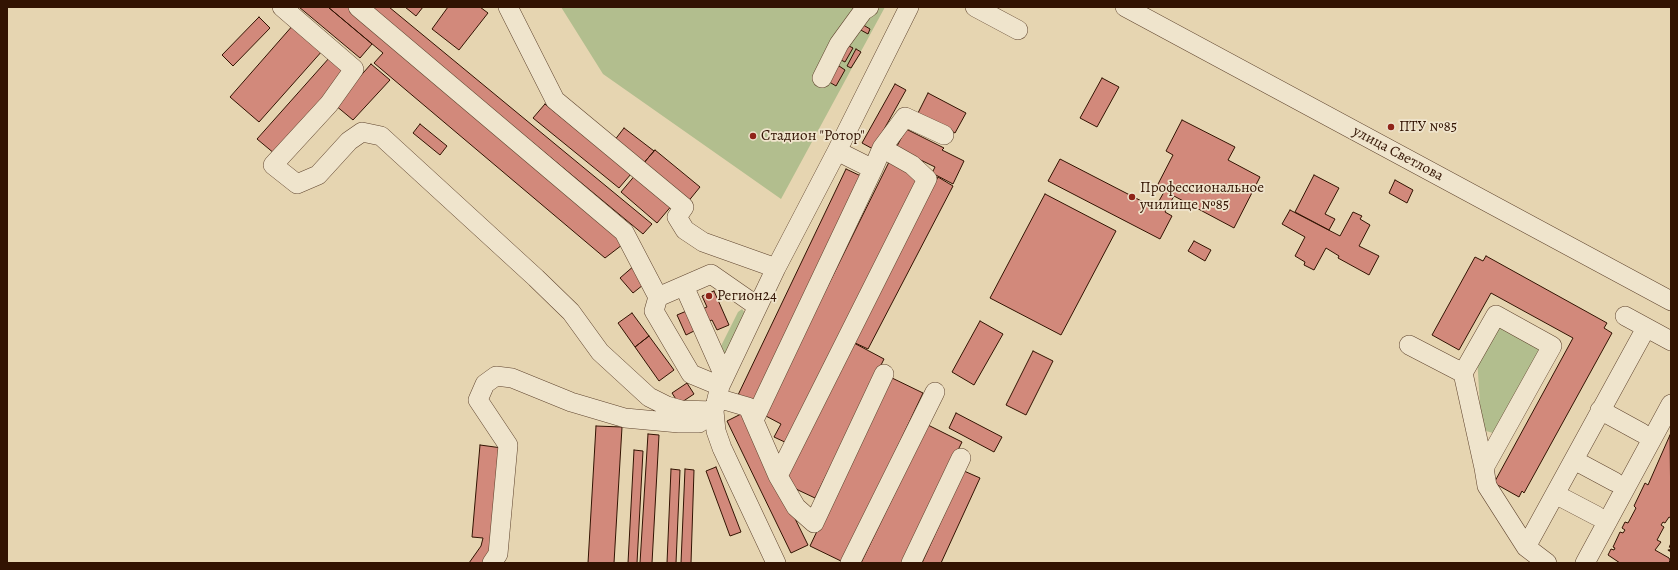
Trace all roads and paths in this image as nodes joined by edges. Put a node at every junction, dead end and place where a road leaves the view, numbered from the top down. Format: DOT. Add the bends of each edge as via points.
graph roads {
  1 [pos="282,7"];
  2 [pos="358,7"];
  3 [pos="508,7"];
  4 [pos="869,7"];
  5 [pos="909,7"];
  6 [pos="975,7"];
  7 [pos="1125,7"];
  8 [pos="1018,30"];
  9 [pos="822,78"];
  10 [pos="944,136"];
  11 [pos="882,148"];
  12 [pos="837,151"];
  13 [pos="873,169"];
  14 [pos="776,268"];
  15 [pos="684,286"];
  16 [pos="658,297"];
  17 [pos="1671,301"];
  18 [pos="757,306"];
  19 [pos="1625,316"];
  20 [pos="1646,328"];
  21 [pos="1671,341"];
  22 [pos="1409,345"];
  23 [pos="1463,373"];
  24 [pos="884,374"];
  25 [pos="935,392"];
  26 [pos="719,393"];
  27 [pos="1671,404"];
  28 [pos="1600,410"];
  29 [pos="754,420"];
  30 [pos="1642,433"];
  31 [pos="961,458"];
  32 [pos="1574,460"];
  33 [pos="1484,468"];
  34 [pos="778,476"];
  35 [pos="1615,482"];
  36 [pos="1555,494"];
  37 [pos="1597,516"];
  38 [pos="1671,546"];
  39 [pos="1526,547"];
  40 [pos="1671,551"];
  41 [pos="492,563"];
  42 [pos="776,563"];
  43 [pos="850,563"];
  44 [pos="911,563"];
  45 [pos="1547,563"];
  46 [pos="1585,563"];
  1 -- 26 [label="street" via="354,69 329,104 273,165 298,184 318,176 349,141 362,132 381,136 571,312 600,352 649,397 681,410"];
  2 -- 16 [label="street" via="624,232"];
  3 -- 14 [label="street" via="555,100 684,207 677,217 685,230 703,242"];
  4 -- 9 [label="street" via="863,11 839,44"];
  5 -- 12 [label="street"];
  6 -- 8 [label="street"];
  7 -- 17 [label="street, улица Светлова"];
  10 -- 11 [label="street" via="904,117"];
  11 -- 13 [label="street"];
  11 -- 34 [label="street" via="912,165 927,179"];
  12 -- 13 [label="street"];
  12 -- 14 [label="street"];
  13 -- 29 [label="street"];
  14 -- 18 [label="street"];
  15 -- 16 [label="street"];
  15 -- 18 [label="street" via="711,274"];
  15 -- 26 [label="street"];
  16 -- 26 [label="street" via="654,311 691,374"];
  18 -- 26 [label="street"];
  19 -- 20 [label="street"];
  20 -- 21 [label="street"];
  20 -- 28 [label="street"];
  22 -- 23 [label="street"];
  23 -- 33 [label="street"];
  23 -- 33 [label="street" via="1496,315 1552,346"];
  24 -- 34 [label="street" via="814,523 796,507"];
  25 -- 43 [label="street"];
  26 -- 29 [label="street" via="748,407"];
  26 -- 41 [label="street" via="699,423 679,423 625,418 571,402 512,378 496,376 485,384 478,400 508,445 498,554"];
  26 -- 42 [label="street" via="716,431"];
  27 -- 46 [label="street"];
  28 -- 30 [label="street"];
  28 -- 32 [label="street"];
  29 -- 34 [label="street"];
  31 -- 44 [label="street"];
  32 -- 35 [label="street"];
  32 -- 36 [label="street"];
  33 -- 39 [label="street" via="1487,486"];
  36 -- 37 [label="street"];
  36 -- 39 [label="street"];
  38 -- 40 [label="path"];
  39 -- 45 [label="street"];
}
